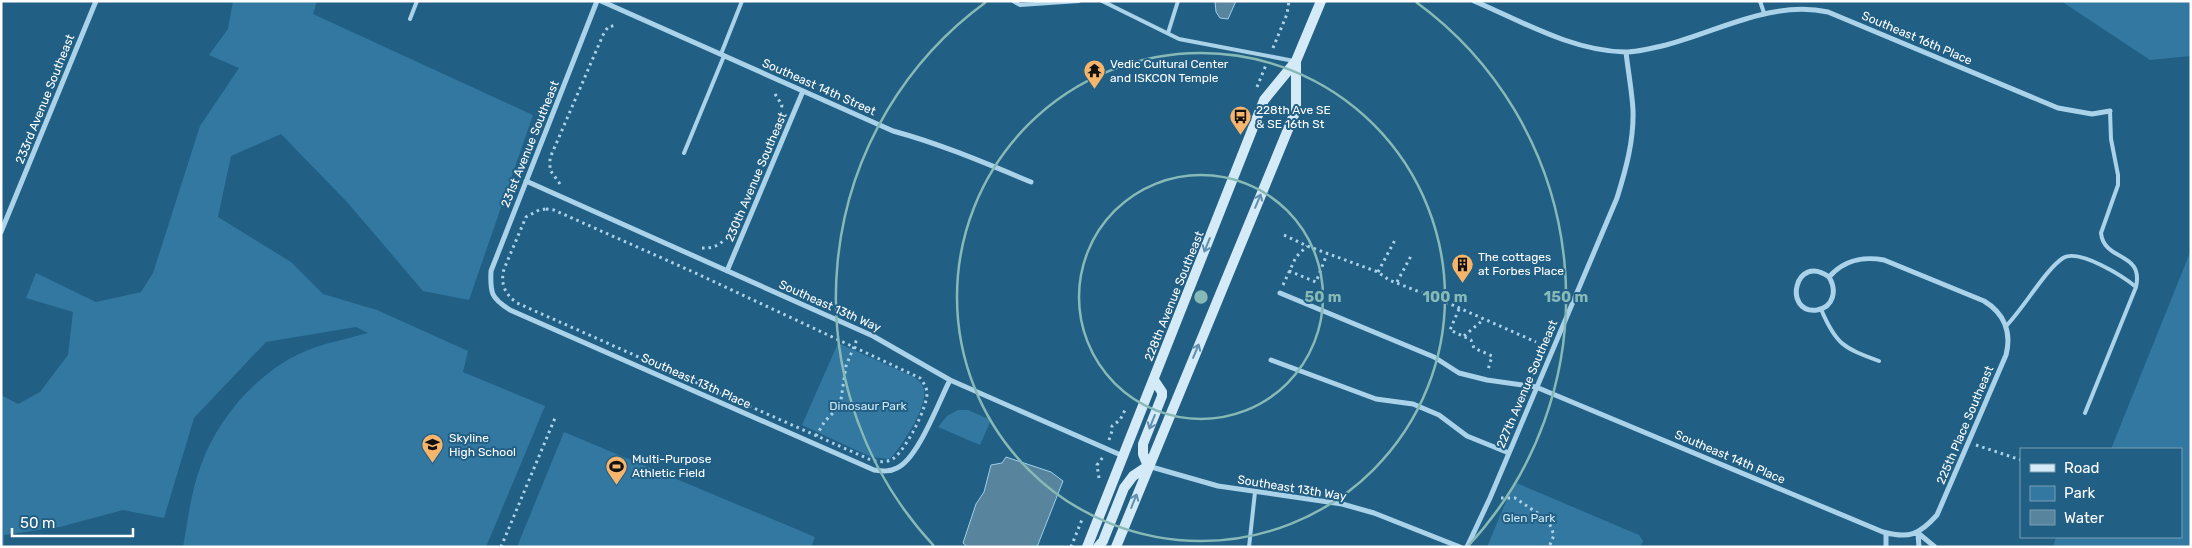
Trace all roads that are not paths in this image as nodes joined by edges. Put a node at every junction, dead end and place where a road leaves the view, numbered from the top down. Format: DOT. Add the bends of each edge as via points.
graph roads {
  1 [pos="417,1"];
  2 [pos="597,1"];
  3 [pos="602,1"];
  4 [pos="742,1"];
  5 [pos="1013,1"];
  6 [pos="1079,1"];
  7 [pos="1102,1"];
  8 [pos="1178,1"];
  9 [pos="1321,1"];
  10 [pos="1474,1"];
  11 [pos="1760,1"];
  12 [pos="95,2"];
  13 [pos="1764,13"];
  14 [pos="410,19"];
  15 [pos="1168,34"];
  16 [pos="1626,52"];
  17 [pos="722,55"];
  18 [pos="1296,61"];
  19 [pos="803,91"];
  20 [pos="2110,111"];
  21 [pos="684,154"];
  22 [pos="526,181"];
  23 [pos="1031,182"];
  24 [pos="1,232"];
  25 [pos="727,270"];
  26 [pos="1829,277"];
  27 [pos="2136,287"];
  28 [pos="1280,293"];
  29 [pos="492,295"];
  30 [pos="1821,309"];
  31 [pos="2006,326"];
  32 [pos="1271,360"];
  33 [pos="1880,361"];
  34 [pos="950,380"];
  35 [pos="1154,380"];
  36 [pos="1536,387"];
  37 [pos="2085,413"];
  38 [pos="1509,453"];
  39 [pos="1123,456"];
  40 [pos="1148,466"];
  41 [pos="1255,492"];
  42 [pos="1886,533"];
  43 [pos="1918,533"];
  44 [pos="1087,547"];
  45 [pos="1098,547"];
  46 [pos="1116,547"];
  47 [pos="1249,547"];
  48 [pos="1460,547"];
  49 [pos="1467,547"];
  50 [pos="1886,547"];
  51 [pos="1919,547"];
  52 [pos="1934,547"];
  1 -- 14 [label="lane"];
  2 -- 22 [label="street, 231st Avenue Southeast"];
  3 -- 17 [label="street, Southeast 14th Street"];
  4 -- 17 [label="lane"];
  5 -- 6 [label="lane" via="1020,4"];
  7 -- 15 [label="lane"];
  8 -- 15 [label="lane"];
  9 -- 18 [label="main road, 228th Avenue Southeast"];
  10 -- 16 [label="street, Southeast 16th Place" via="1566,40 1593,48"];
  11 -- 13 [label="lane"];
  12 -- 24 [label="street, 233rd Avenue Southeast"];
  13 -- 16 [label="street, Southeast 16th Place" via="1688,39"];
  13 -- 20 [label="street, Southeast 16th Place" via="1813,8 1828,12 2058,108 2092,114"];
  15 -- 18 [label="lane"];
  16 -- 36 [label="street, 227th Avenue Southeast" via="1633,110 1626,167 1617,198"];
  17 -- 19 [label="street, Southeast 14th Street"];
  17 -- 21 [label="lane"];
  18 -- 35 [label="main road, 228th Avenue Southeast, one-way" via="1264,100"];
  40 -- 18 [label="main road, 228th Avenue Southeast, one-way" via="1296,110"];
  19 -- 23 [label="street, Southeast 14th Street" via="893,131 952,149"];
  19 -- 25 [label="street, 230th Avenue Southeast"];
  20 -- 27 [label="lane" via="2118,185 2101,238 2108,249 2132,262 2138,275"];
  22 -- 25 [label="street, Southeast 13th Way"];
  22 -- 29 [label="street, 231st Avenue Southeast" via="491,270"];
  25 -- 34 [label="street, Southeast 13th Way" via="896,348"];
  26 -- 30 [label="street" via="1834,296"];
  26 -- 30 [label="street" via="1810,272 1796,286 1795,292 1801,304 1813,310"];
  26 -- 31 [label="street, 225th Place Southeast" via="1836,269 1854,260 1870,257 1884,260 1984,301 2002,316"];
  27 -- 31 [label="lane" via="2106,267 2068,256 2048,273"];
  27 -- 37 [label="lane"];
  28 -- 36 [label="street, Southeast 14th Place" via="1434,357 1459,373"];
  29 -- 34 [label="street, Southeast 13th Place" via="510,310 874,470 897,468 915,452"];
  30 -- 33 [label="lane" via="1838,340 1851,350"];
  31 -- 43 [label="street, 225th Place Southeast" via="2009,343 2006,355 1937,515"];
  32 -- 38 [label="street" via="1376,399 1414,404 1439,415 1467,436"];
  34 -- 39 [label="street, Southeast 13th Way"];
  35 -- 39 [label="main road, 228th Avenue Southeast"];
  35 -- 40 [label="main road, one-way" via="1162,396 1143,444"];
  36 -- 38 [label="street, 227th Avenue Southeast"];
  36 -- 42 [label="street, Southeast 14th Place"];
  38 -- 49 [label="street, 227th Avenue Southeast"];
  39 -- 44 [label="main road, 228th Avenue Southeast"];
  40 -- 41 [label="street, Southeast 13th Way" via="1203,483"];
  40 -- 45 [label="main road" via="1133,476 1124,488"];
  46 -- 40 [label="main road, 228th Avenue Southeast, one-way"];
  41 -- 47 [label="lane"];
  41 -- 48 [label="street, Southeast 13th Way" via="1342,504 1374,513"];
  42 -- 43 [label="street, Southeast 14th Place" via="1898,536"];
  42 -- 50 [label="street"];
  43 -- 51 [label="street"];
  43 -- 52 [label="street"];
}
